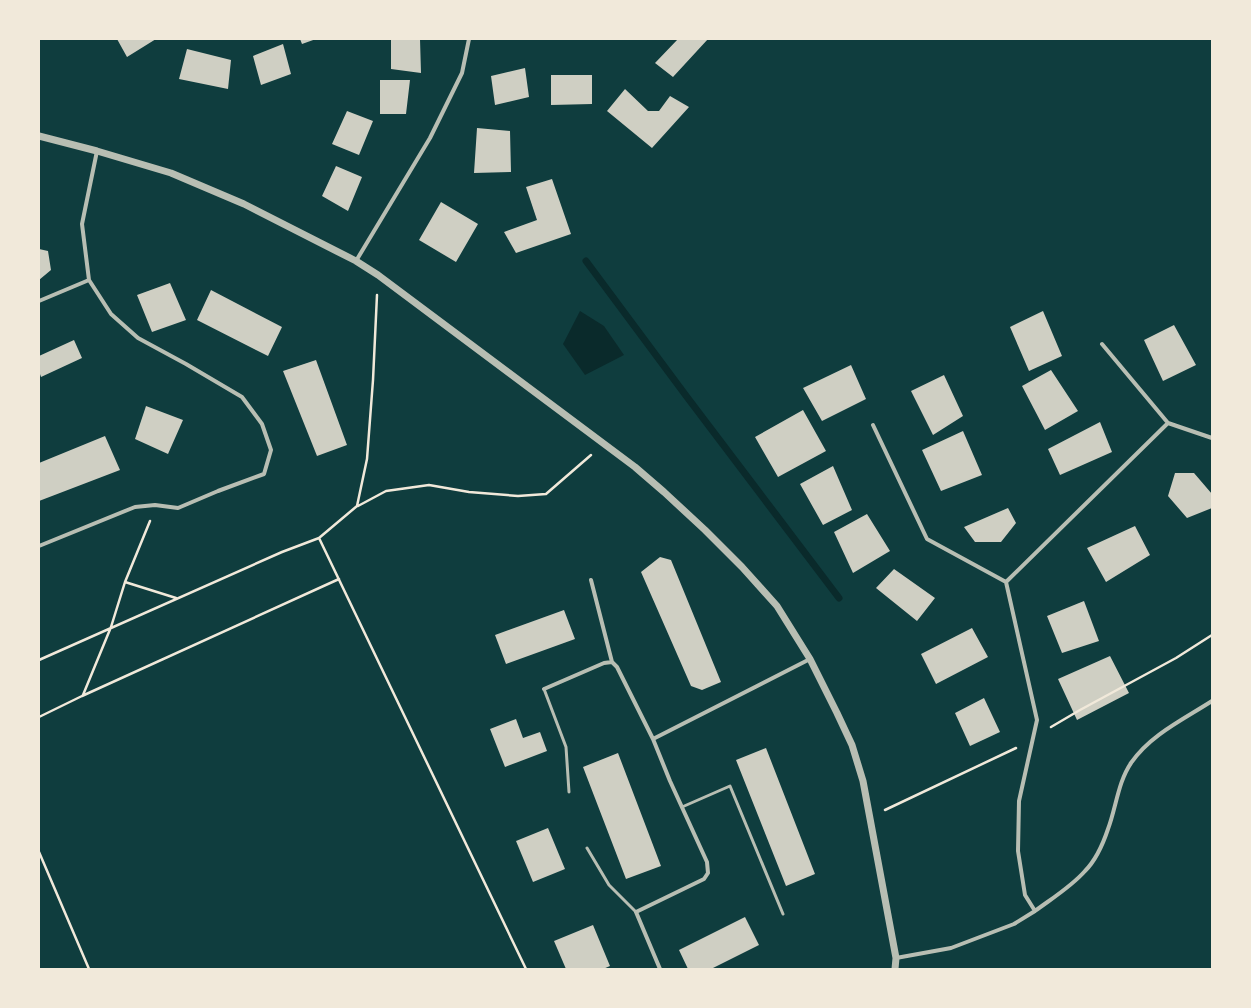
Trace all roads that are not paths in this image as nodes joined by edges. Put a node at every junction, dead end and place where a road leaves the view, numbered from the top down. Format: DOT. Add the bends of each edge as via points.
graph roads {
  1 [pos="469,39"];
  2 [pos="39,136"];
  3 [pos="98,151"];
  4 [pos="356,260"];
  5 [pos="89,280"];
  6 [pos="39,301"];
  7 [pos="1102,344"];
  8 [pos="1168,423"];
  9 [pos="873,424"];
  10 [pos="1212,438"];
  11 [pos="39,546"];
  12 [pos="591,580"];
  13 [pos="1006,582"];
  14 [pos="810,659"];
  15 [pos="612,662"];
  16 [pos="544,689"];
  17 [pos="1212,701"];
  18 [pos="653,739"];
  19 [pos="569,792"];
  20 [pos="682,807"];
  21 [pos="587,848"];
  22 [pos="1035,911"];
  23 [pos="636,912"];
  24 [pos="782,914"];
  25 [pos="896,958"];
  26 [pos="660,969"];
  27 [pos="895,969"];
  1 -- 4 [label="street" via="462,73 430,138"];
  2 -- 3 [label="street"];
  3 -- 4 [label="street" via="171,173 244,204"];
  3 -- 5 [label="street" via="82,224"];
  4 -- 14 [label="street" via="635,467 664,492 706,530 777,606"];
  5 -- 6 [label="street"];
  5 -- 11 [label="street" via="111,314 138,338 242,397 262,424 271,450 264,474 178,508 155,505 135,507"];
  7 -- 8 [label="street"];
  8 -- 10 [label="street"];
  8 -- 13 [label="street"];
  9 -- 13 [label="street" via="927,539"];
  12 -- 15 [label="street"];
  13 -- 22 [label="street" via="1037,720 1019,801 1018,851 1025,895"];
  14 -- 18 [label="street"];
  14 -- 25 [label="street" via="852,745 863,781"];
  15 -- 16 [label="street" via="604,662"];
  15 -- 18 [label="street" via="617,667"];
  16 -- 19 [label="lane" via="566,747"];
  17 -- 22 [label="street" via="1145,746 1130,764 1121,784 1108,829 1096,856 1085,872"];
  18 -- 20 [label="street"];
  20 -- 23 [label="street" via="707,862 708,873 704,879"];
  20 -- 24 [label="lane" via="730,786"];
  21 -- 23 [label="lane" via="609,885"];
  22 -- 25 [label="street" via="1014,924 951,948"];
  23 -- 26 [label="street"];
  25 -- 27 [label="street"];
}
